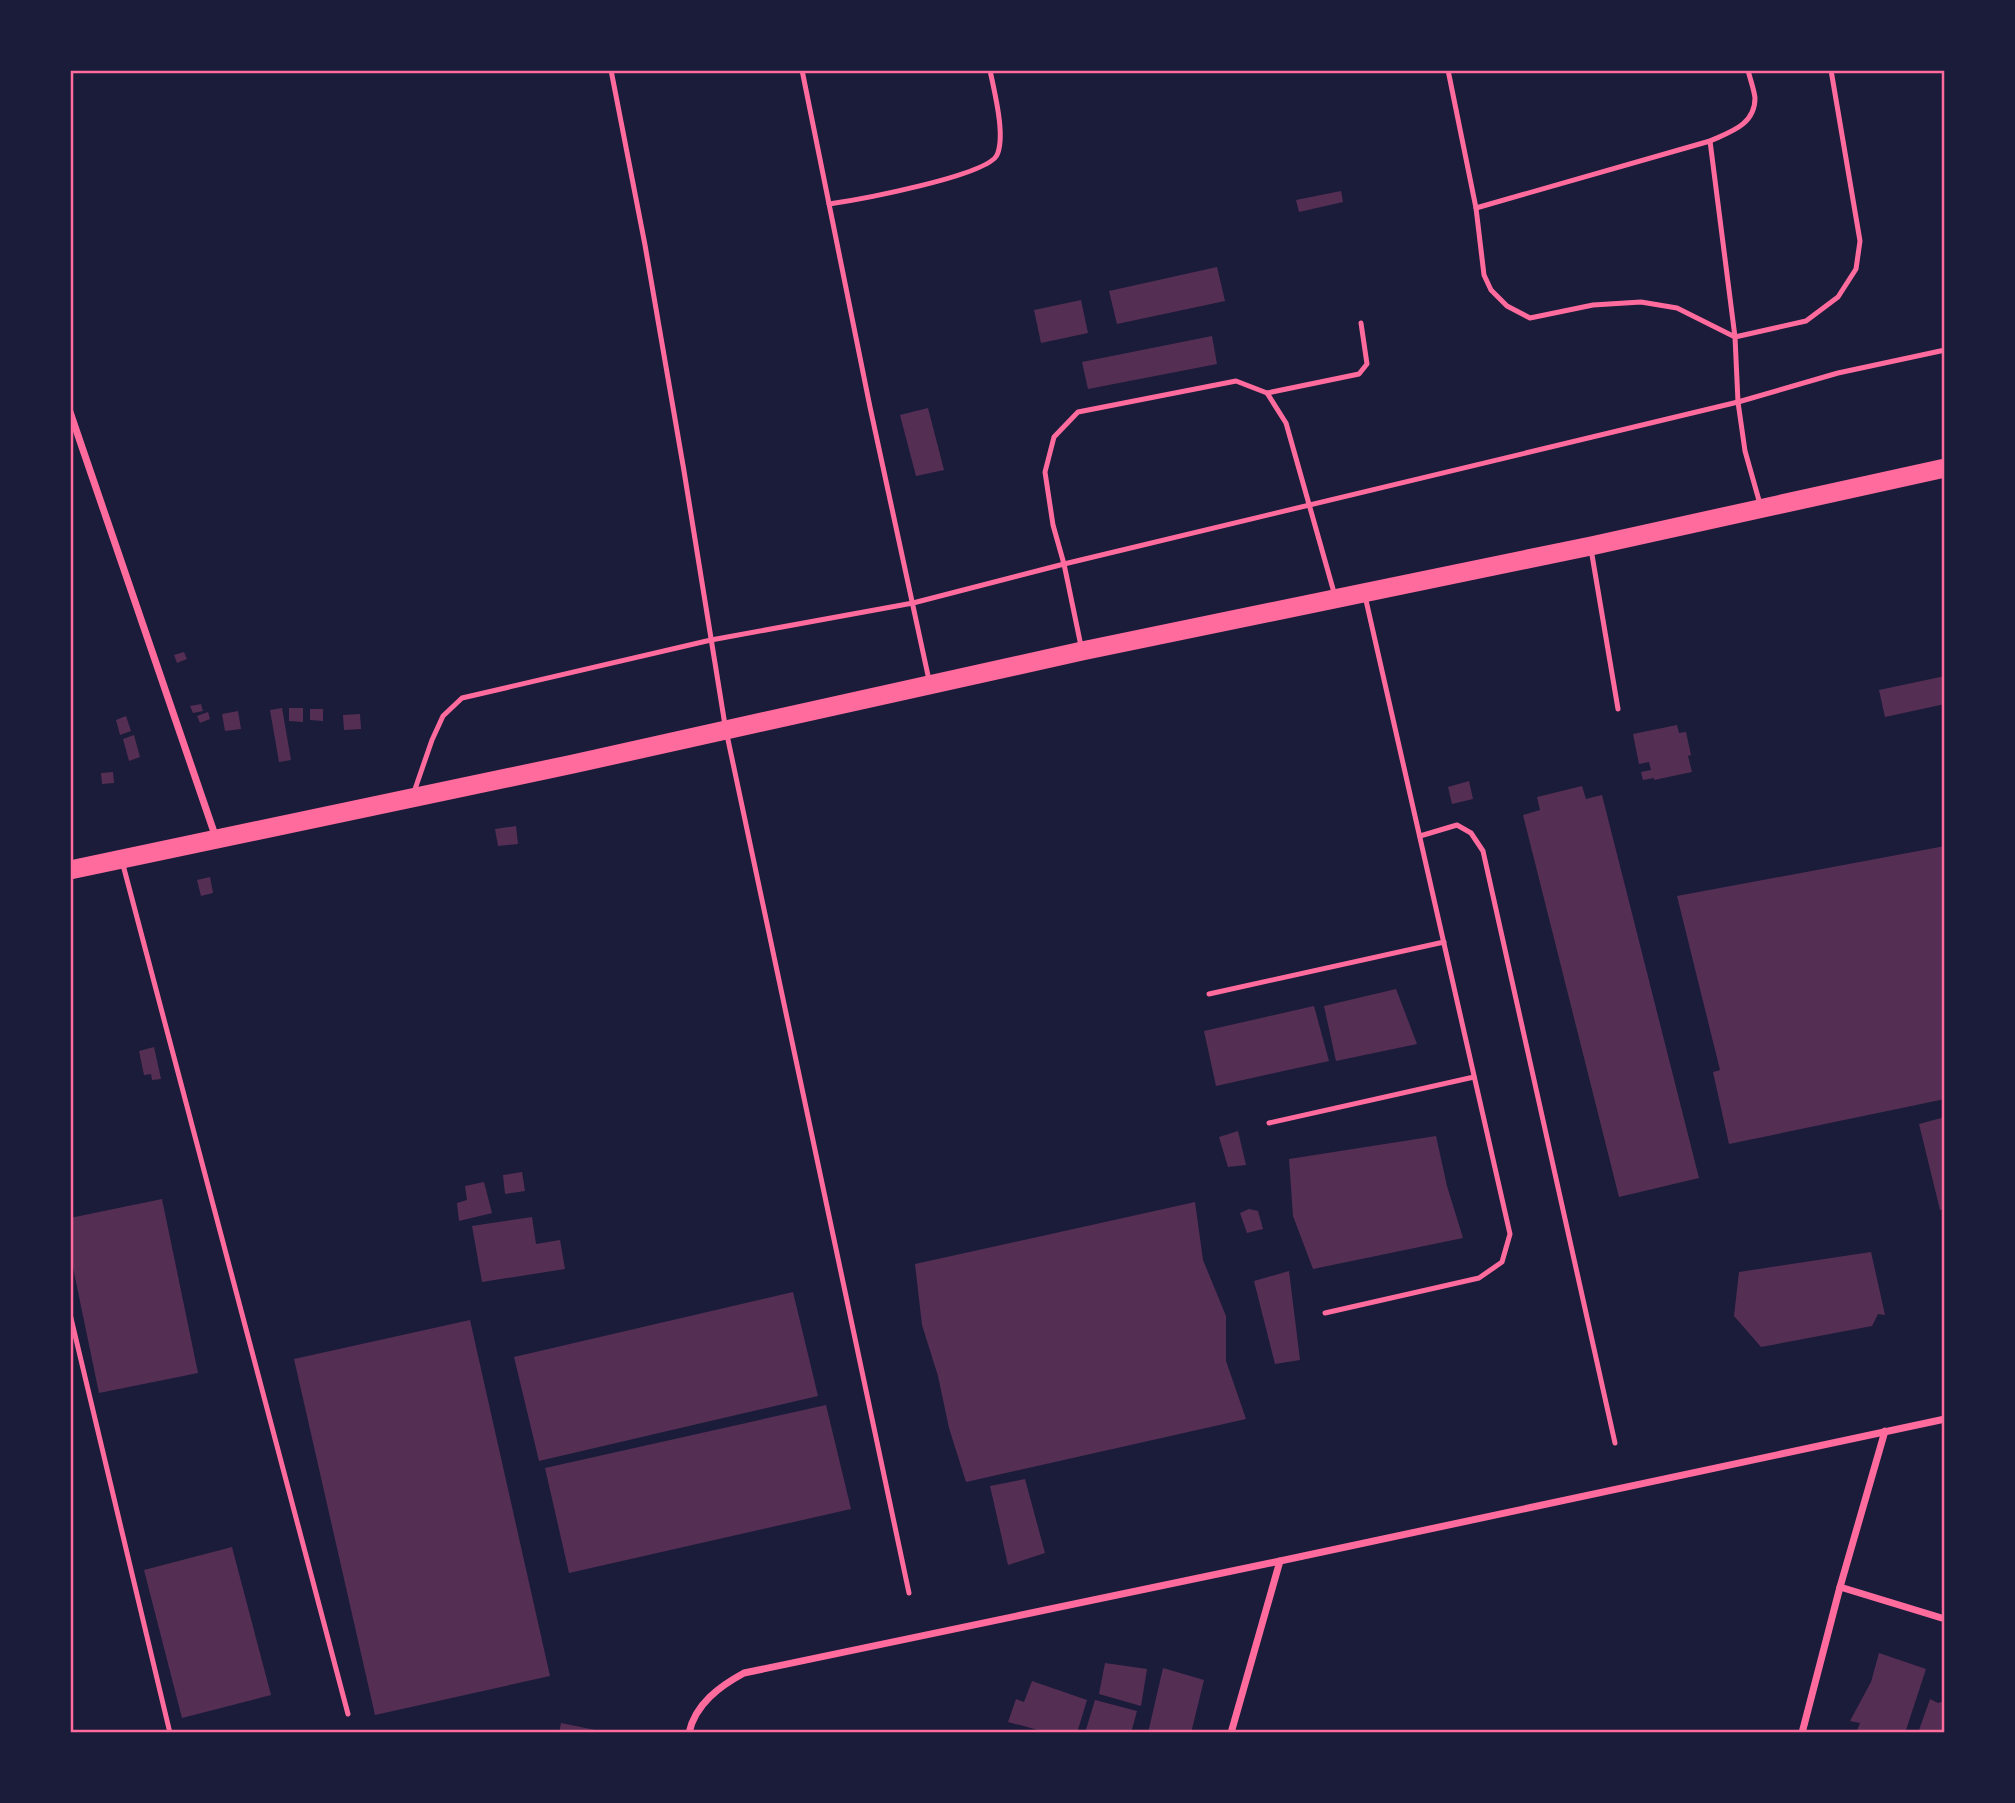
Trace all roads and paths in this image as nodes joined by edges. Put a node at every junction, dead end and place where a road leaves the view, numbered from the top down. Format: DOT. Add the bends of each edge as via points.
graph roads {
  1 [pos="611,70"];
  2 [pos="802,70"];
  3 [pos="990,70"];
  4 [pos="1448,70"];
  5 [pos="1748,70"];
  6 [pos="1831,70"];
  7 [pos="1710,141"];
  8 [pos="830,204"];
  9 [pos="1476,208"];
  10 [pos="1361,323"];
  11 [pos="1735,337"];
  12 [pos="1945,350"];
  13 [pos="1267,393"];
  14 [pos="1738,402"];
  15 [pos="70,412"];
  16 [pos="1945,468"];
  17 [pos="1310,506"];
  18 [pos="1760,507"];
  19 [pos="1591,546"];
  20 [pos="1064,564"];
  21 [pos="1365,593"];
  22 [pos="1336,599"];
  23 [pos="913,603"];
  24 [pos="711,640"];
  25 [pos="1082,650"];
  26 [pos="930,683"];
  27 [pos="1618,709"];
  28 [pos="726,730"];
  29 [pos="412,798"];
  30 [pos="1420,836"];
  31 [pos="216,838"];
  32 [pos="122,859"];
  33 [pos="70,870"];
  34 [pos="1444,942"];
  35 [pos="1209,994"];
  36 [pos="1474,1077"];
  37 [pos="1269,1123"];
  38 [pos="1325,1313"];
  39 [pos="70,1314"];
  40 [pos="1945,1419"];
  41 [pos="1885,1431"];
  42 [pos="1615,1443"];
  43 [pos="1280,1561"];
  44 [pos="1840,1587"];
  45 [pos="909,1593"];
  46 [pos="1945,1619"];
  47 [pos="348,1714"];
  48 [pos="170,1733"];
  49 [pos="689,1733"];
  50 [pos="1231,1733"];
  51 [pos="1802,1733"];
  1 -- 24 [label="lane"];
  2 -- 8 [label="lane"];
  3 -- 8 [label="lane" via="1001,141 996,157 985,166 933,182"];
  4 -- 9 [label="lane"];
  5 -- 7 [label="lane" via="1755,98 1750,118 1740,128"];
  6 -- 11 [label="lane" via="1860,242 1856,268 1838,297 1806,321"];
  7 -- 9 [label="lane"];
  7 -- 11 [label="lane"];
  8 -- 23 [label="lane"];
  9 -- 11 [label="lane" via="1484,275 1491,290 1507,306 1530,318 1593,305 1641,302 1677,308"];
  10 -- 13 [label="lane" via="1367,364 1359,374"];
  11 -- 14 [label="lane"];
  12 -- 14 [label="lane" via="1838,373"];
  13 -- 17 [label="lane" via="1286,423"];
  13 -- 20 [label="lane" via="1236,382 1078,412 1054,437 1045,472"];
  14 -- 17 [label="lane"];
  14 -- 18 [label="lane"];
  15 -- 31 [label="street"];
  16 -- 18 [label="highway"];
  17 -- 20 [label="lane"];
  17 -- 22 [label="lane"];
  18 -- 19 [label="highway"];
  19 -- 21 [label="highway"];
  19 -- 27 [label="lane"];
  20 -- 23 [label="lane"];
  20 -- 25 [label="lane"];
  21 -- 22 [label="highway"];
  21 -- 30 [label="lane"];
  22 -- 25 [label="highway"];
  23 -- 24 [label="lane"];
  23 -- 26 [label="lane"];
  24 -- 28 [label="lane"];
  24 -- 29 [label="lane" via="463,698 443,716"];
  25 -- 26 [label="highway"];
  26 -- 28 [label="highway"];
  28 -- 29 [label="highway"];
  28 -- 45 [label="lane"];
  29 -- 31 [label="highway"];
  30 -- 34 [label="lane"];
  30 -- 42 [label="lane" via="1457,825 1471,833 1483,851"];
  31 -- 32 [label="highway"];
  32 -- 33 [label="highway"];
  32 -- 47 [label="lane"];
  34 -- 35 [label="lane"];
  34 -- 36 [label="lane"];
  36 -- 37 [label="lane"];
  36 -- 38 [label="lane" via="1510,1234 1502,1262 1479,1278"];
  39 -- 48 [label="lane"];
  40 -- 41 [label="street"];
  41 -- 43 [label="street"];
  41 -- 44 [label="street"];
  43 -- 49 [label="street" via="744,1673 708,1699"];
  43 -- 50 [label="street"];
  44 -- 46 [label="street"];
  44 -- 51 [label="street"];
}
